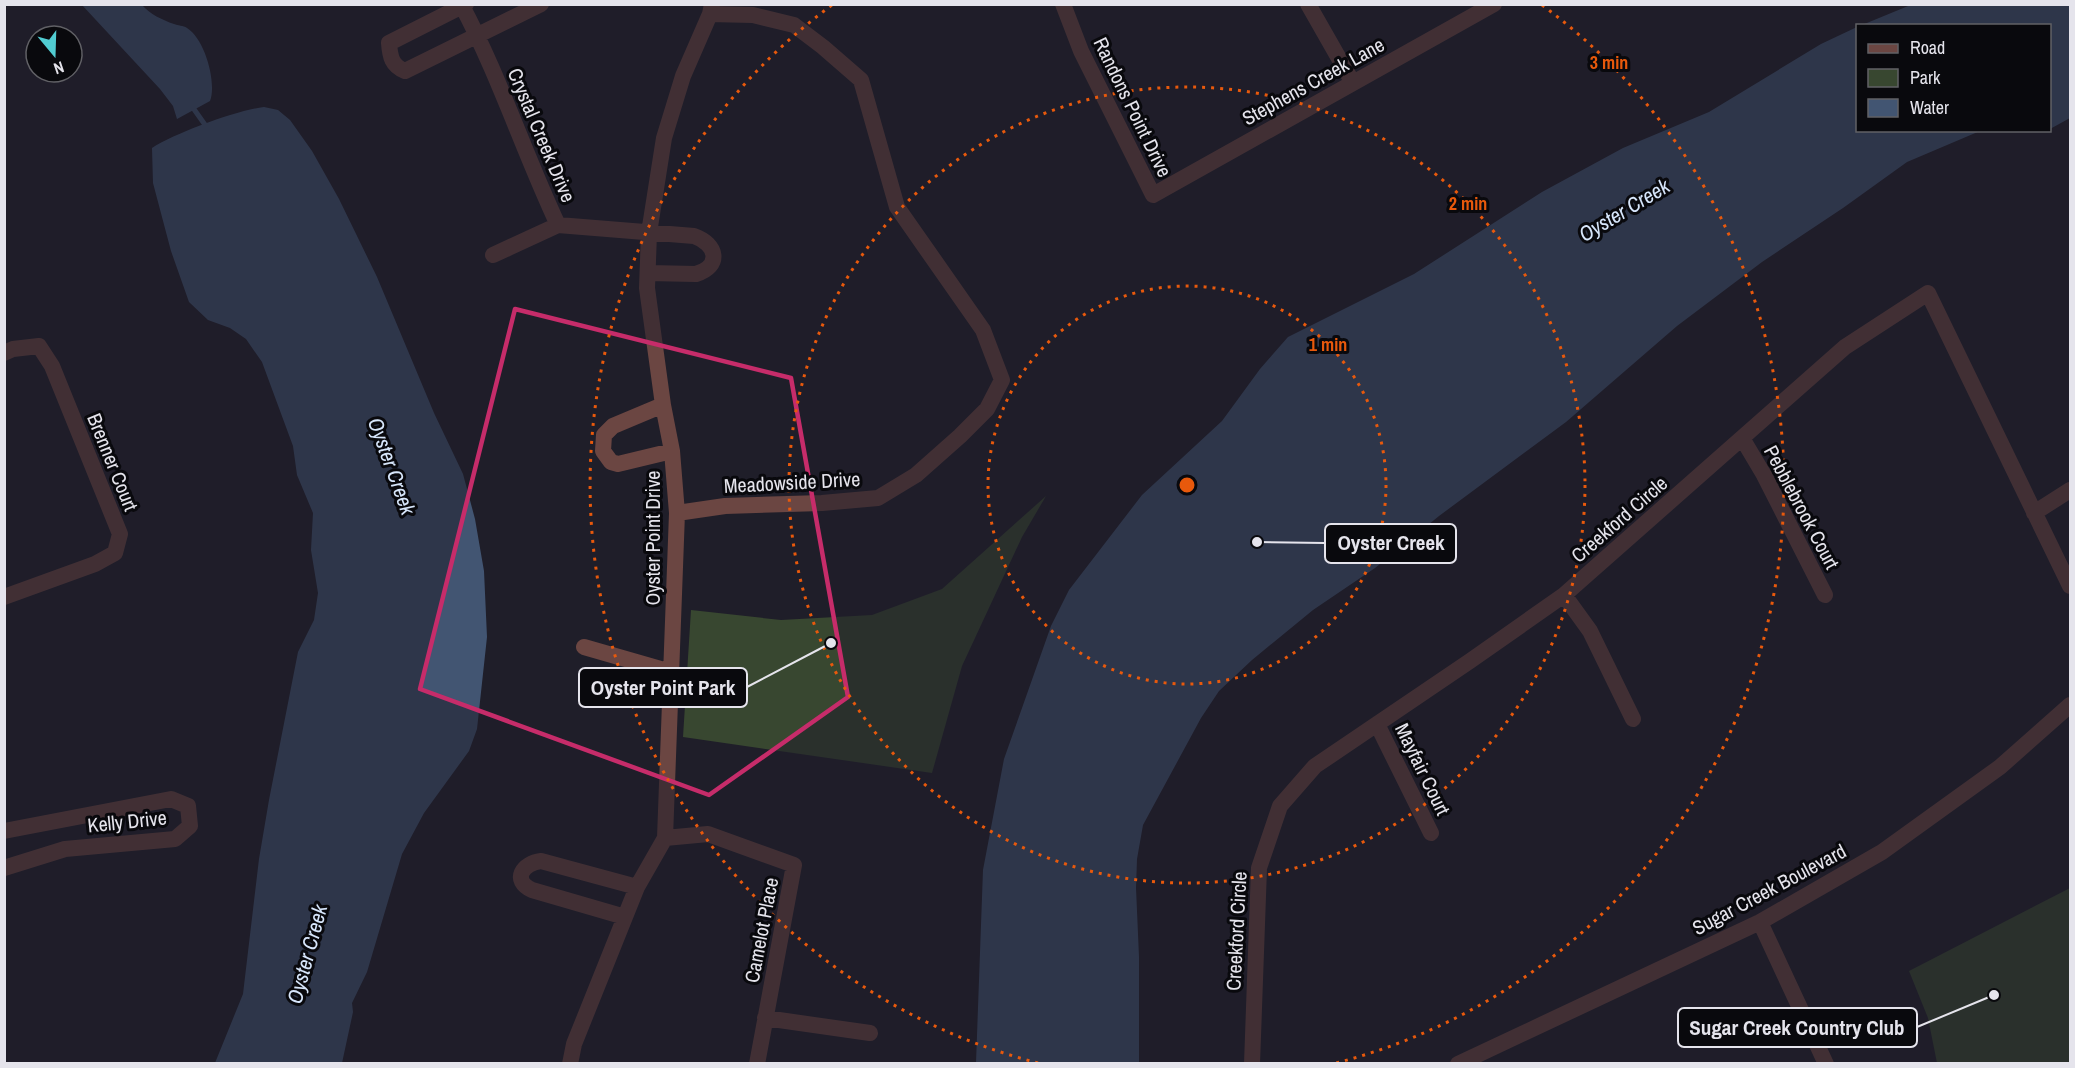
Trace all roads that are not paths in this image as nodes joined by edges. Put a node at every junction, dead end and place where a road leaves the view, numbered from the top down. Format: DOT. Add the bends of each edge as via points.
graph roads {
  1 [pos="541,4"];
  2 [pos="1063,4"];
  3 [pos="1308,4"];
  4 [pos="1494,4"];
  5 [pos="463,5"];
  6 [pos="711,9"];
  7 [pos="477,36"];
  8 [pos="1353,83"];
  9 [pos="1153,195"];
  10 [pos="558,225"];
  11 [pos="649,233"];
  12 [pos="493,255"];
  13 [pos="648,273"];
  14 [pos="4,353"];
  15 [pos="663,405"];
  16 [pos="1742,438"];
  17 [pos="672,451"];
  18 [pos="2070,490"];
  19 [pos="677,513"];
  20 [pos="2034,513"];
  21 [pos="2070,586"];
  22 [pos="1564,595"];
  23 [pos="1825,595"];
  24 [pos="4,597"];
  25 [pos="584,647"];
  26 [pos="671,672"];
  27 [pos="2070,705"];
  28 [pos="1633,719"];
  29 [pos="1377,724"];
  30 [pos="4,831"];
  31 [pos="1431,833"];
  32 [pos="665,838"];
  33 [pos="4,868"];
  34 [pos="637,887"];
  35 [pos="625,917"];
  36 [pos="1760,922"];
  37 [pos="765,1018"];
  38 [pos="870,1033"];
  39 [pos="570,1064"];
  40 [pos="757,1064"];
  41 [pos="1251,1064"];
  42 [pos="1458,1064"];
  43 [pos="1826,1064"];
  1 -- 7 [label="street"];
  2 -- 9 [label="street, Randons Point Drive" via="1081,51"];
  3 -- 8 [label="street"];
  4 -- 8 [label="street, Stephens Creek Lane"];
  5 -- 7 [label="street, Crystal Creek Drive"];
  5 -- 7 [label="street" via="390,43 390,56 396,68 405,71"];
  6 -- 11 [label="street, Oyster Point Drive" via="683,76 664,138"];
  6 -- 19 [label="street, Meadowside Drive" via="794,25 861,80 897,207 983,330 1002,380 987,409 960,436 916,475 878,498 725,506"];
  7 -- 10 [label="street, Crystal Creek Drive"];
  8 -- 9 [label="street, Stephens Creek Lane"];
  10 -- 11 [label="street, Crystal Creek Drive"];
  10 -- 12 [label="street"];
  11 -- 13 [label="street, Oyster Point Drive"];
  11 -- 13 [label="street, Crystal Creek Drive" via="705,240 713,262 709,269 696,274"];
  13 -- 15 [label="street, Oyster Point Drive"];
  14 -- 24 [label="street, Brenner Court" via="39,346 52,366 120,534 115,553 95,564"];
  15 -- 17 [label="street, Oyster Point Drive"];
  15 -- 17 [label="street" via="613,426 604,435 603,451 611,462 618,464"];
  16 -- 20 [label="street, Creekford Circle" via="1845,347 1928,293"];
  16 -- 22 [label="street, Creekford Circle"];
  16 -- 23 [label="street, Pebblebrook Court"];
  17 -- 19 [label="street, Oyster Point Drive"];
  18 -- 20 [label="street"];
  19 -- 26 [label="street, Oyster Point Drive"];
  20 -- 21 [label="street, Creekford Circle"];
  22 -- 28 [label="street" via="1590,631"];
  22 -- 29 [label="street, Creekford Circle"];
  25 -- 26 [label="street"];
  26 -- 32 [label="street, Oyster Point Drive"];
  27 -- 36 [label="street, Sugar Creek Boulevard" via="2000,767 1882,852"];
  29 -- 31 [label="street, Mayfair Court"];
  29 -- 41 [label="street, Creekford Circle" via="1316,765 1280,806 1259,868"];
  30 -- 33 [label="street, Kelly Drive" via="171,799 188,806 190,826 175,839 65,849"];
  32 -- 34 [label="street, Oyster Point Drive"];
  32 -- 37 [label="street, Camelot Place" via="708,834 794,865"];
  34 -- 35 [label="street, Oyster Point Drive"];
  34 -- 35 [label="street" via="541,861 527,865 521,874 525,887 532,890"];
  35 -- 39 [label="street, Oyster Point Drive" via="574,1044"];
  36 -- 42 [label="street, Sugar Creek Boulevard"];
  36 -- 43 [label="street"];
  37 -- 38 [label="street"];
  37 -- 40 [label="street, Camelot Place"];
}
